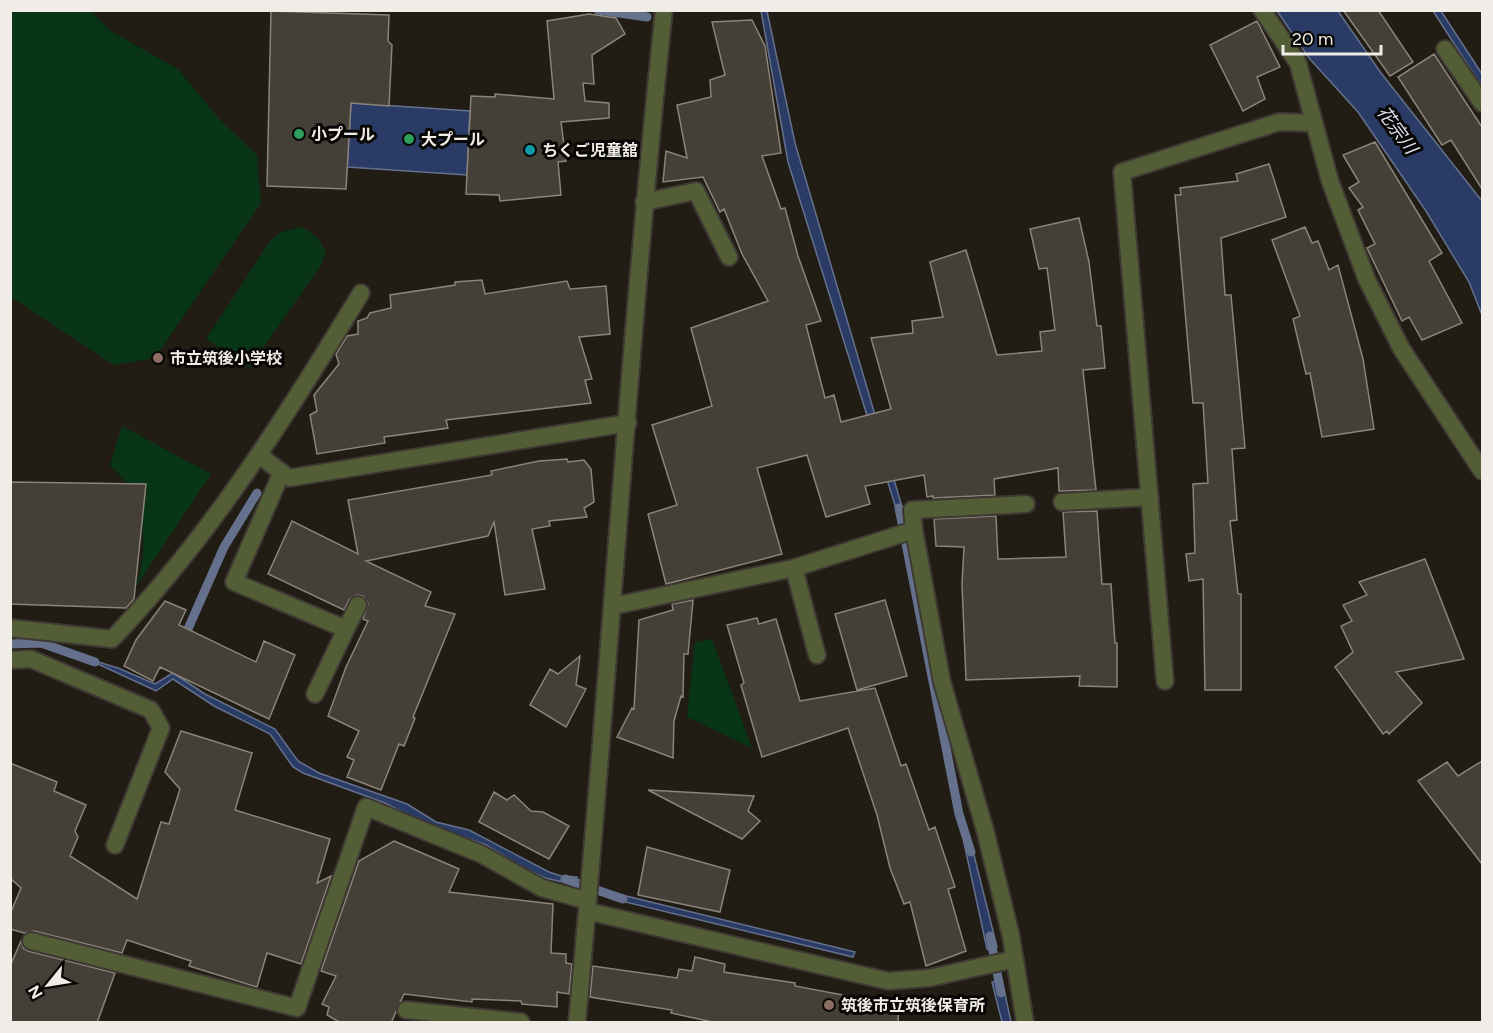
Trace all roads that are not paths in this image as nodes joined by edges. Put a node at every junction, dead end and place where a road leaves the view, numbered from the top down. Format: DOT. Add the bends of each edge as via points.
graph roads {
  1 [pos="664,10"];
  2 [pos="1262,10"];
  3 [pos="1445,49"];
  4 [pos="1482,103"];
  5 [pos="1314,123"];
  6 [pos="644,201"];
  7 [pos="729,257"];
  8 [pos="361,293"];
  9 [pos="628,423"];
  10 [pos="259,455"];
  11 [pos="1481,466"];
  12 [pos="282,472"];
  13 [pos="1150,497"];
  14 [pos="1062,502"];
  15 [pos="1026,504"];
  16 [pos="915,530"];
  17 [pos="794,568"];
  18 [pos="358,605"];
  19 [pos="613,606"];
  20 [pos="10,628"];
  21 [pos="346,629"];
  22 [pos="817,655"];
  23 [pos="10,660"];
  24 [pos="1165,681"];
  25 [pos="315,694"];
  26 [pos="115,845"];
  27 [pos="588,906"];
  28 [pos="31,941"];
  29 [pos="1015,959"];
  30 [pos="406,1010"];
  31 [pos="521,1023"];
  32 [pos="576,1023"];
  33 [pos="1025,1023"];
  1 -- 6 [label="street"];
  2 -- 5 [label="street" via="1298,63"];
  3 -- 4 [label="street"];
  5 -- 11 [label="street" via="1330,181 1367,280 1401,348"];
  5 -- 13 [label="street" via="1280,122 1122,172"];
  6 -- 7 [label="street" via="696,191"];
  6 -- 9 [label="street"];
  8 -- 10 [label="street"];
  9 -- 12 [label="street" via="289,478"];
  9 -- 19 [label="street"];
  10 -- 12 [label="street"];
  10 -- 20 [label="street" via="149,601 112,639"];
  12 -- 21 [label="street" via="234,582"];
  13 -- 14 [label="street"];
  13 -- 24 [label="street"];
  15 -- 16 [label="street" via="912,510"];
  16 -- 17 [label="street"];
  16 -- 29 [label="street" via="942,682 985,830"];
  17 -- 19 [label="street"];
  17 -- 22 [label="street"];
  18 -- 21 [label="street"];
  19 -- 27 [label="street"];
  21 -- 25 [label="street"];
  23 -- 26 [label="street" via="31,659 151,710 161,728"];
  27 -- 28 [label="street" via="542,888 481,854 366,807 297,1008"];
  27 -- 29 [label="street" via="888,981 929,978"];
  27 -- 32 [label="street"];
  29 -- 33 [label="street"];
  30 -- 31 [label="street"];
}
